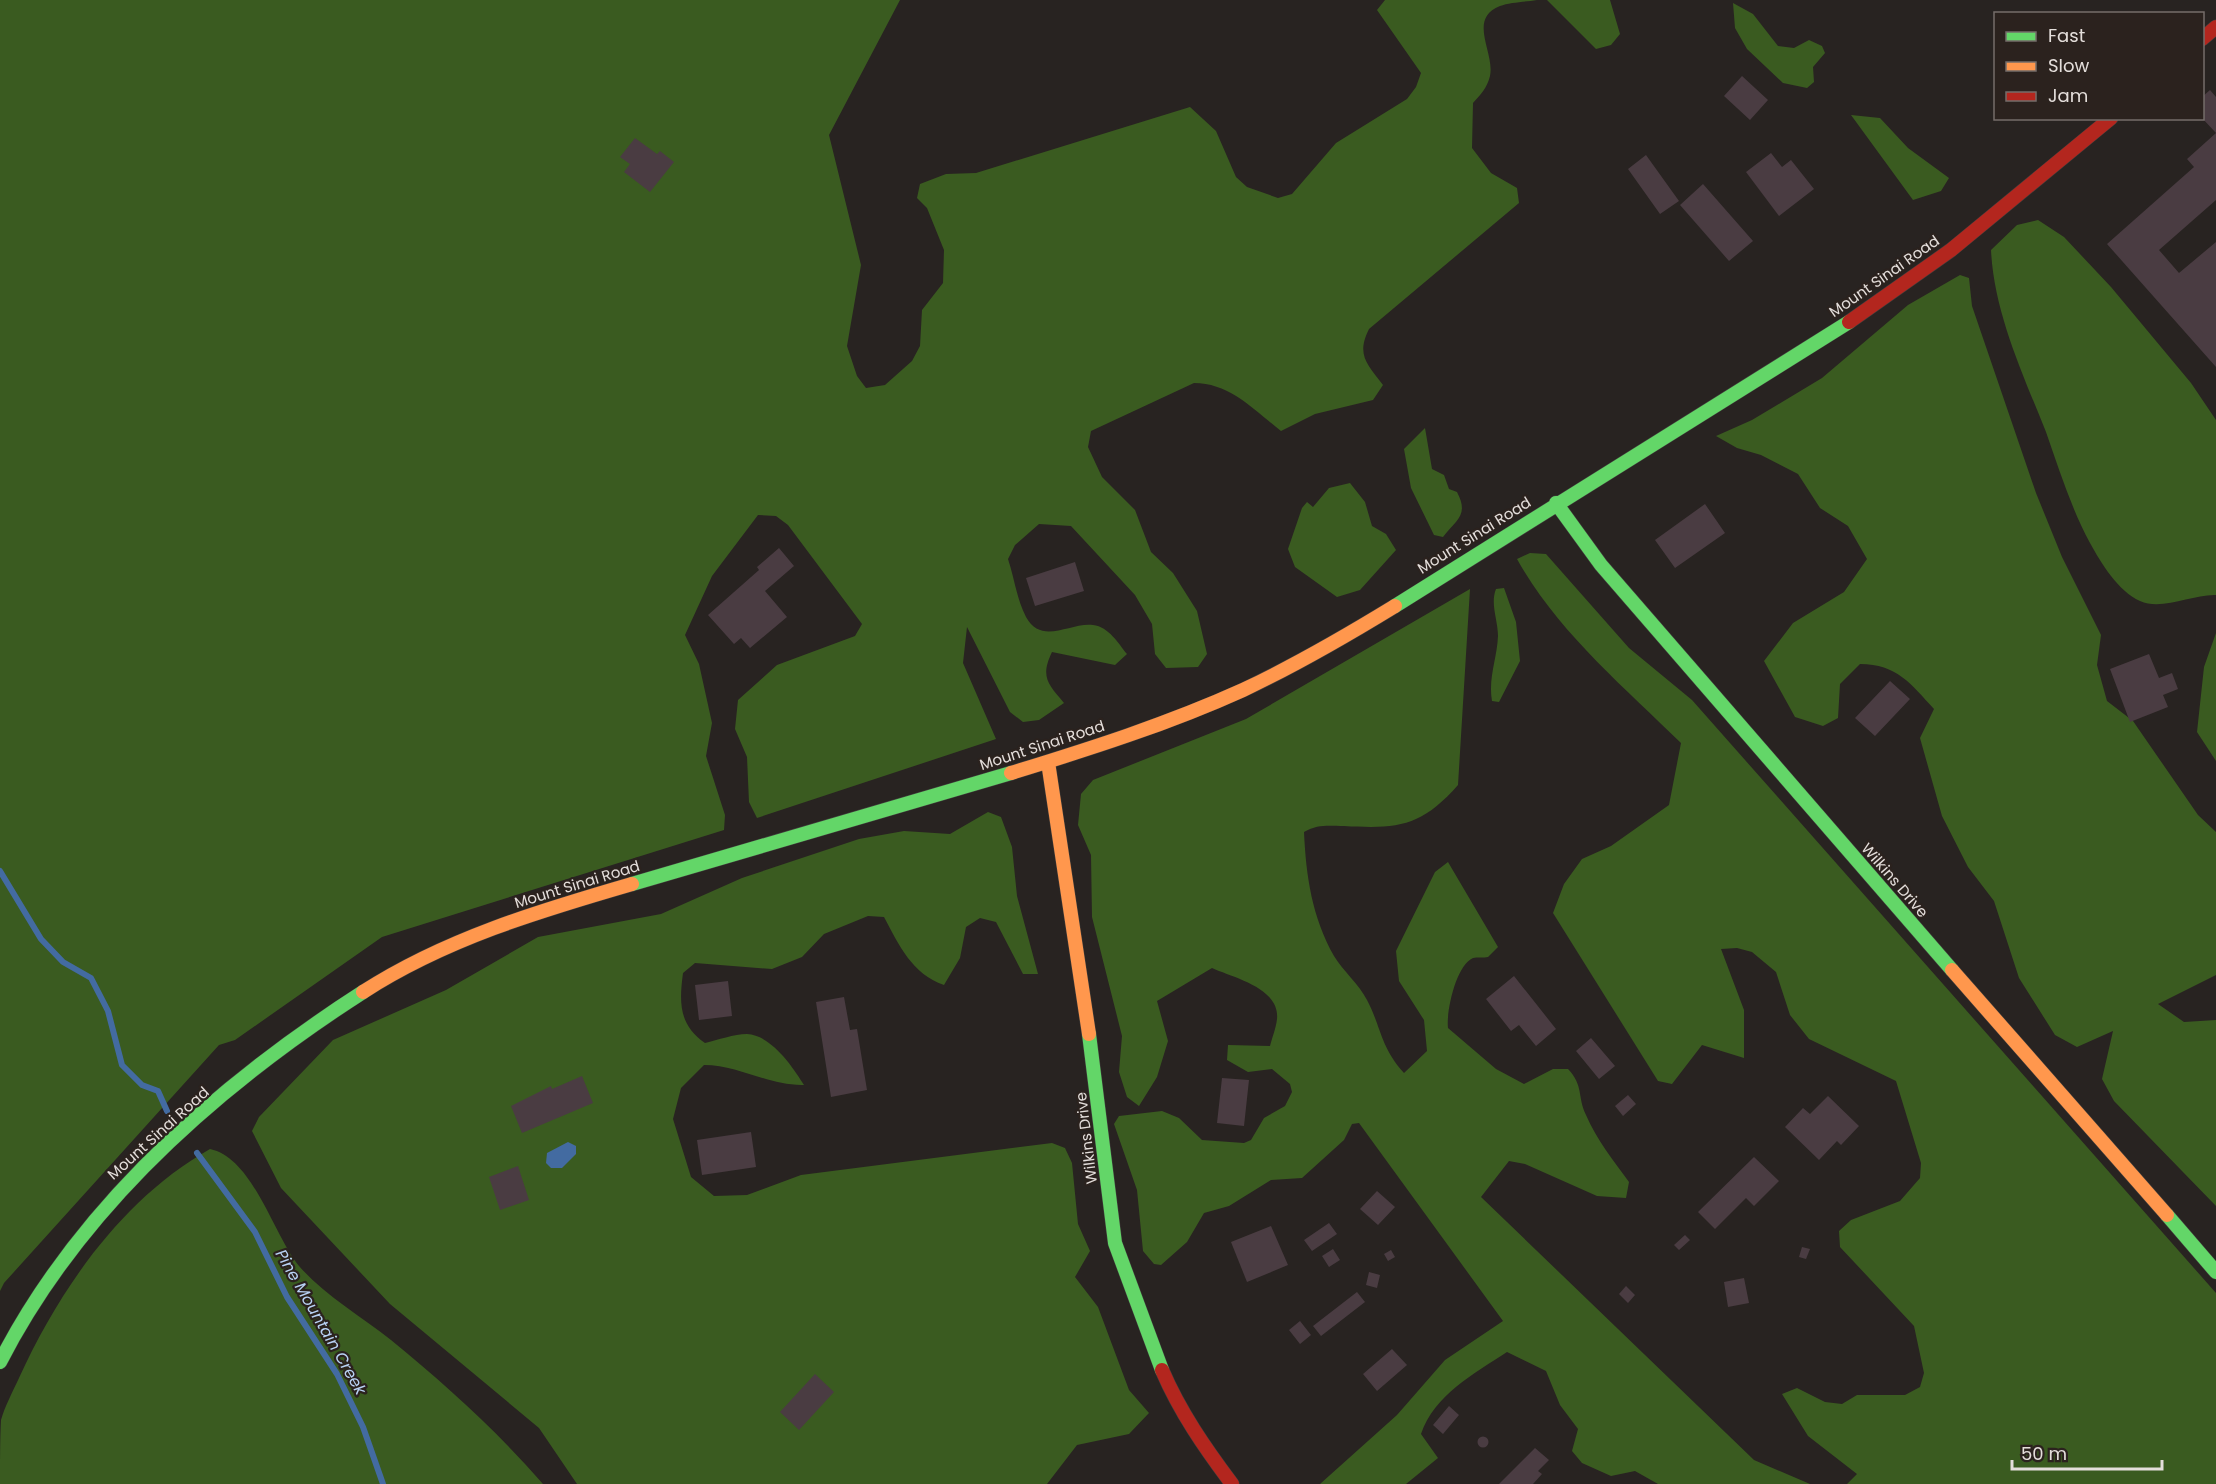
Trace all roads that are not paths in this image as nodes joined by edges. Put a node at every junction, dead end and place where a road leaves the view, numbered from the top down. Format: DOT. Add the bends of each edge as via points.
graph roads {
  1 [pos="2216,27"];
  2 [pos="2204,37"];
  3 [pos="2109,120"];
  4 [pos="1556,503"];
  5 [pos="1048,762"];
  6 [pos="2216,1272"];
  7 [pos="0,1362"];
  8 [pos="1232,1484"];
  1 -- 2 [label="street"];
  3 -- 4 [label="street, Mount Sinai Road" via="1898,289 1730,399"];
  4 -- 5 [label="street, Mount Sinai Road" via="1322,649 1266,678 1167,721"];
  4 -- 6 [label="street, Wilkins Drive" via="1601,565 1728,714"];
  5 -- 7 [label="street, Mount Sinai Road" via="556,906 433,953 376,984 287,1044 132,1177 92,1218 56,1264"];
  5 -- 8 [label="street, Wilkins Drive" via="1082,974 1115,1243 1150,1344 1173,1396"];
}
